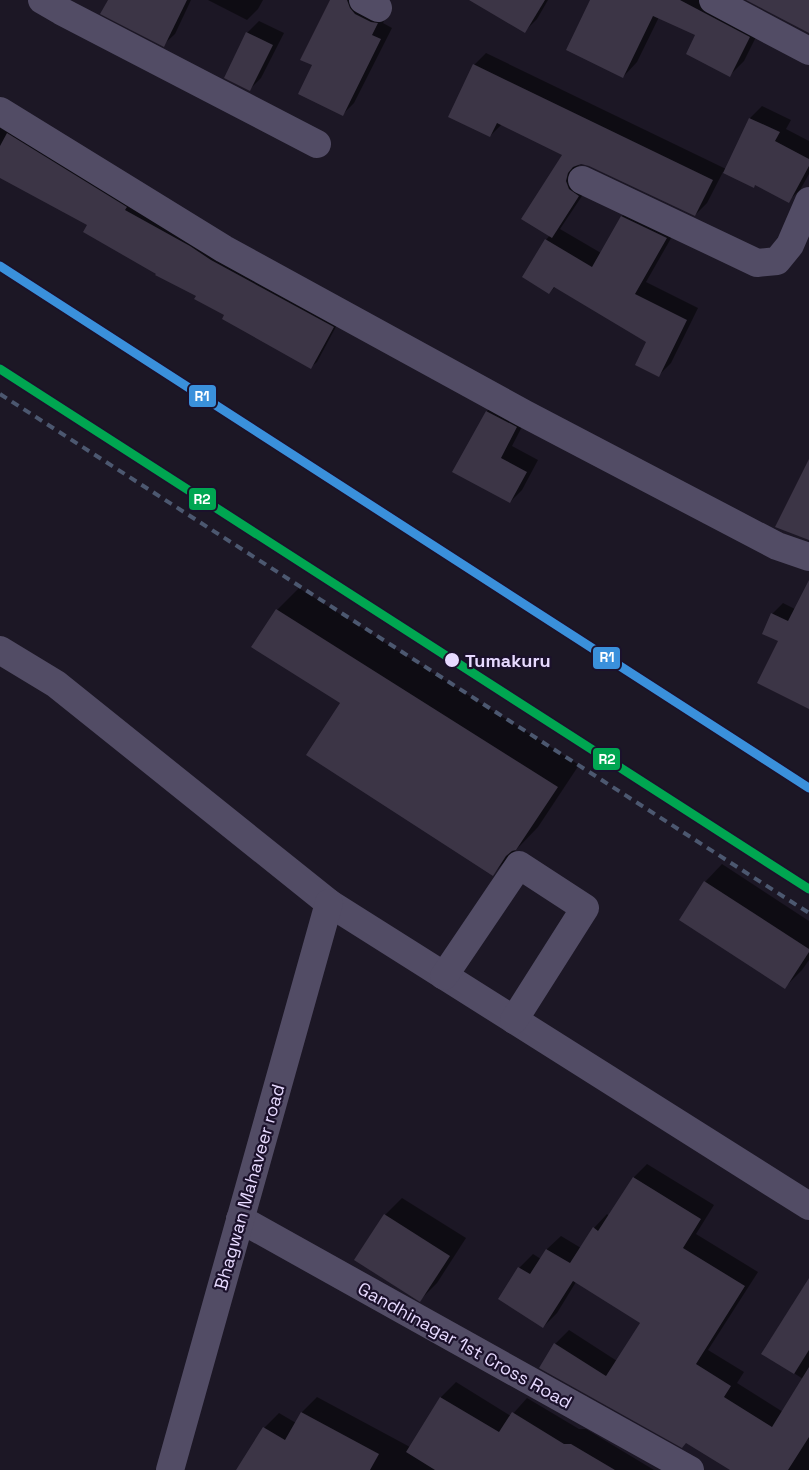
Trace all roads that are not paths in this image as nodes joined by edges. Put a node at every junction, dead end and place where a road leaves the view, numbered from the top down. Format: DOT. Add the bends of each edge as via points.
graph roads {
  1 [pos="42,0"];
  2 [pos="713,0"];
  3 [pos="809,51"];
  4 [pos="0,111"];
  5 [pos="316,144"];
  6 [pos="582,180"];
  7 [pos="809,201"];
  8 [pos="809,558"];
  9 [pos="0,650"];
  10 [pos="329,903"];
  11 [pos="444,976"];
  12 [pos="514,1020"];
  13 [pos="809,1206"];
  14 [pos="240,1219"];
  15 [pos="170,1470"];
  16 [pos="690,1470"];
  1 -- 5 [label="street"];
  2 -- 3 [label="street"];
  4 -- 8 [label="street" via="224,249 543,423 777,546"];
  6 -- 7 [label="street" via="757,263 777,261 790,245"];
  9 -- 10 [label="street" via="56,684"];
  10 -- 11 [label="street"];
  10 -- 14 [label="street, Bhagwan Mahaveer road"];
  11 -- 12 [label="street"];
  11 -- 12 [label="street" via="519,866 585,908"];
  12 -- 13 [label="street"];
  14 -- 15 [label="street, Bhagwan Mahaveer road"];
  14 -- 16 [label="street, Gandhinagar 1st Cross Road"];
}
